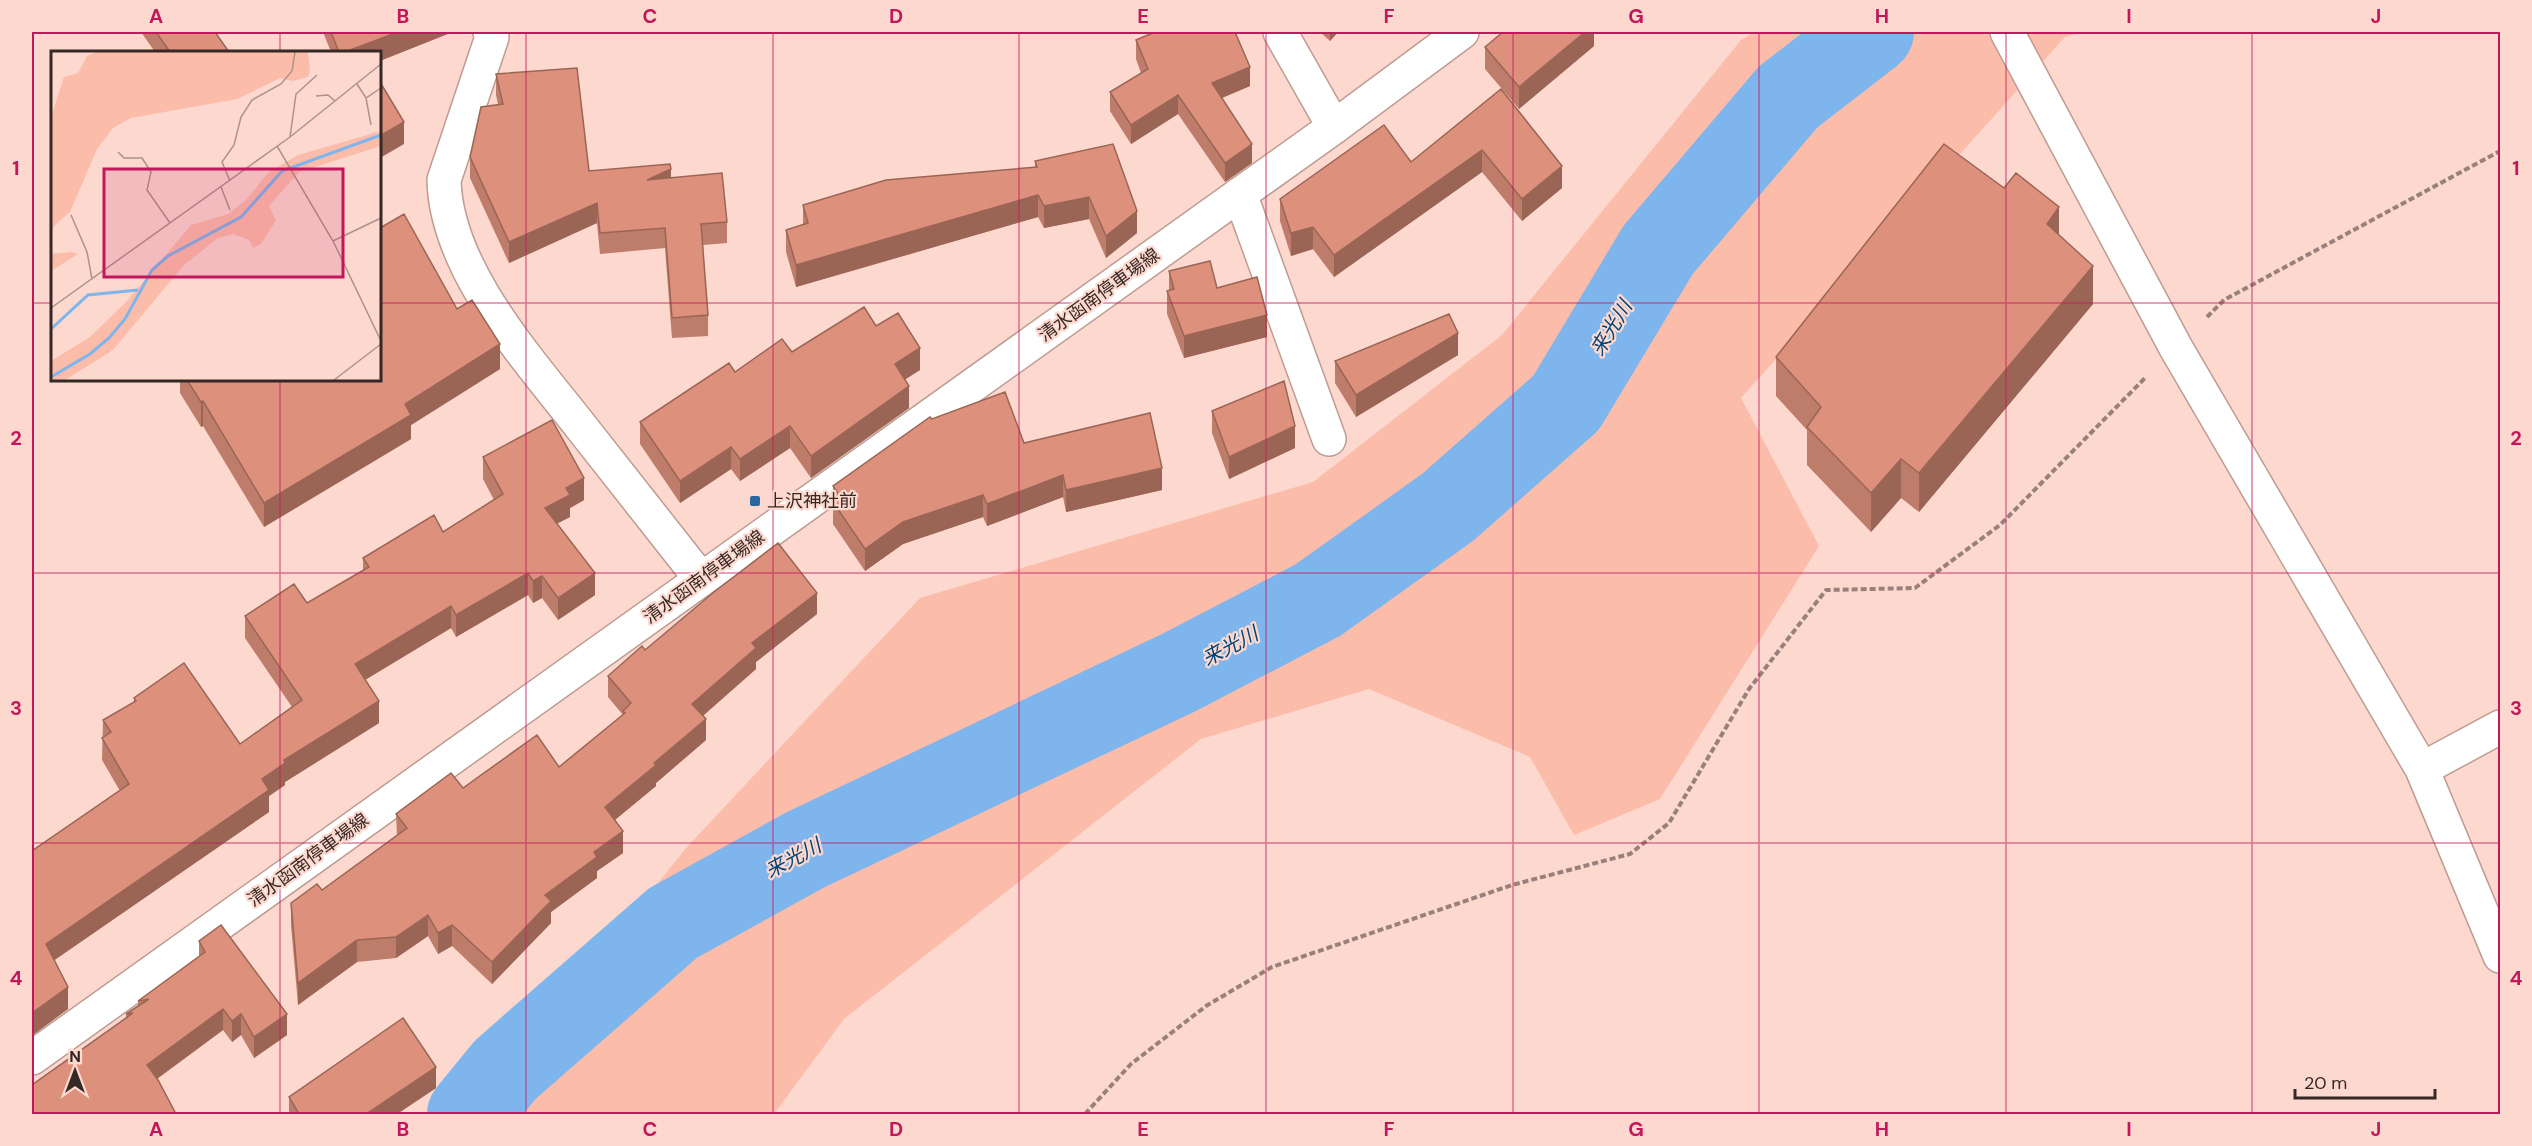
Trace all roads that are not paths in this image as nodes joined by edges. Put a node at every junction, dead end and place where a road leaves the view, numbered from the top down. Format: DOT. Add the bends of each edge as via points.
graph roads {
  1 [pos="490,32"];
  2 [pos="1280,32"];
  3 [pos="1462,32"];
  4 [pos="2007,32"];
  5 [pos="1334,127"];
  6 [pos="1240,194"];
  7 [pos="1329,439"];
  8 [pos="701,579"];
  9 [pos="2500,727"];
  10 [pos="2422,769"];
  11 [pos="2500,956"];
  12 [pos="32,1059"];
  1 -- 8 [label="street" via="492,37 444,180 444,202 451,229 503,327"];
  2 -- 5 [label="street"];
  3 -- 5 [label="street, 清水函南停車場線"];
  4 -- 10 [label="street" via="2176,348"];
  5 -- 6 [label="street, 清水函南停車場線"];
  6 -- 7 [label="street"];
  6 -- 8 [label="street, 清水函南停車場線"];
  8 -- 12 [label="street, 清水函南停車場線"];
  9 -- 10 [label="street"];
  10 -- 11 [label="street"];
}
